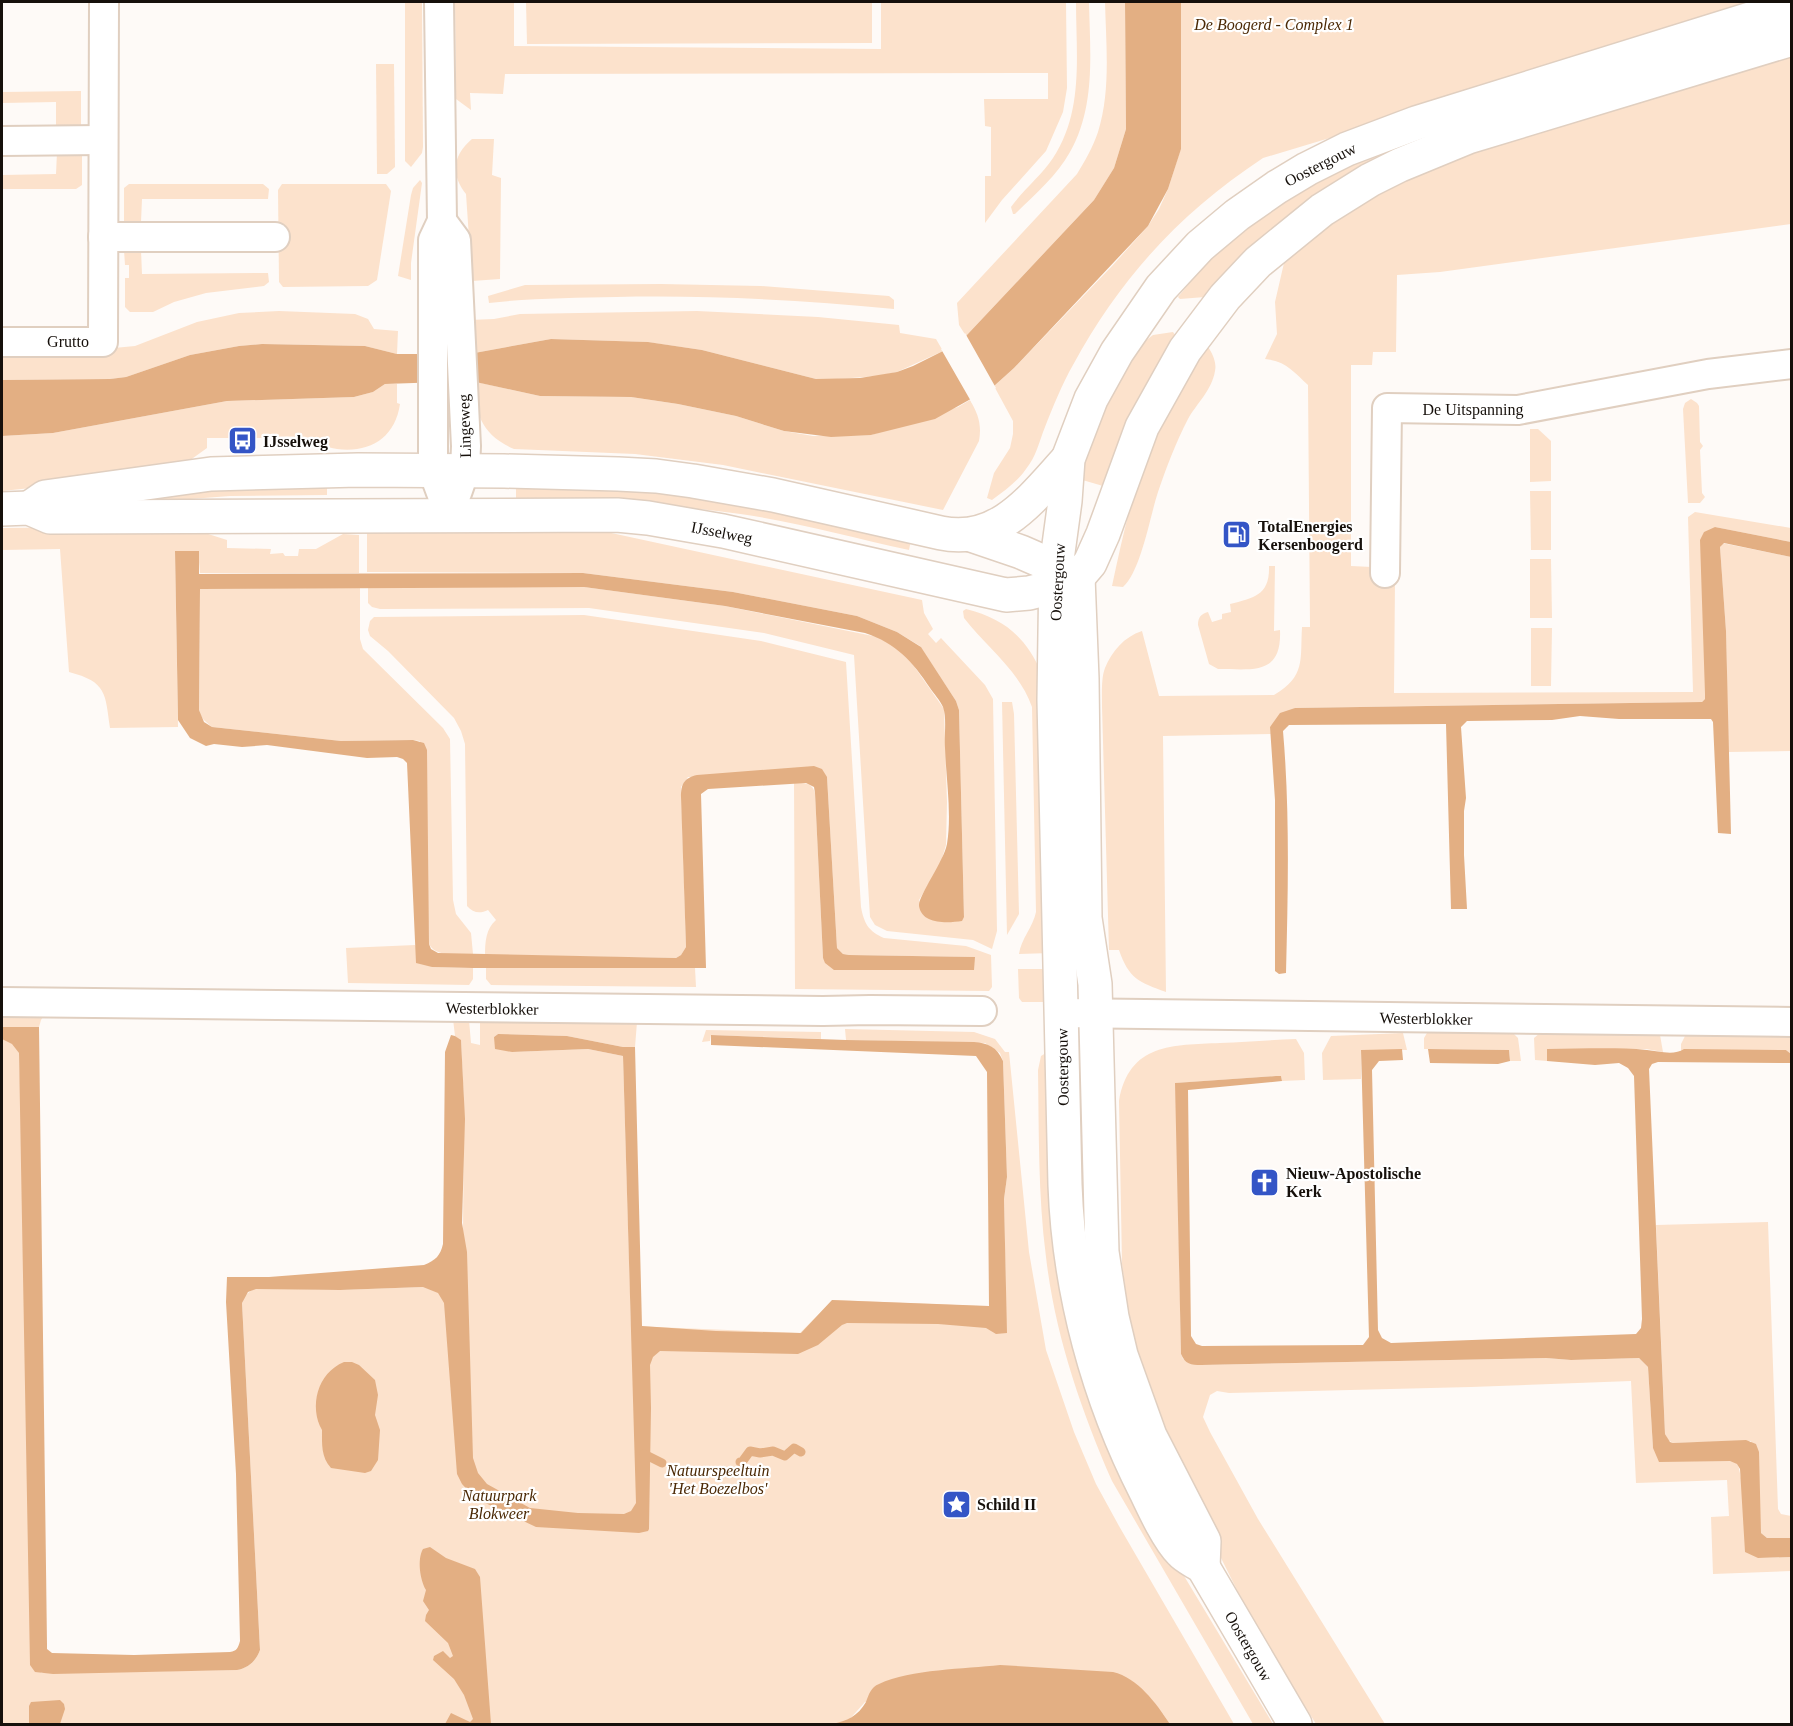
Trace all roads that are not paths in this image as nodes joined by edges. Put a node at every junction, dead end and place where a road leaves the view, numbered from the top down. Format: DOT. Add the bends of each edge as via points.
graph roads {
  1 [pos="104,2"];
  2 [pos="439,2"];
  3 [pos="1791,6"];
  4 [pos="1791,39"];
  5 [pos="102,140"];
  6 [pos="2,141"];
  7 [pos="103,237"];
  8 [pos="274,237"];
  9 [pos="447,331"];
  10 [pos="2,342"];
  11 [pos="1791,364"];
  12 [pos="1068,459"];
  13 [pos="465,470"];
  14 [pos="433,471"];
  15 [pos="15,508"];
  16 [pos="449,514"];
  17 [pos="971,535"];
  18 [pos="1385,573"];
  19 [pos="1063,577"];
  20 [pos="2,1002"];
  21 [pos="982,1011"];
  22 [pos="1061,1013"];
  23 [pos="1096,1013"];
  24 [pos="1791,1022"];
  25 [pos="1203,1567"];
  26 [pos="1295,1725"];
  1 -- 5 [label="street, Grutto"];
  2 -- 9 [label="street, Lingeweg" via="442,221 456,240"];
  3 -- 12 [label="main road, Oostergouw" via="1416,123 1347,149 1277,187 1216,232 1161,288 1104,374"];
  4 -- 19 [label="main road, Oostergouw" via="1468,137 1370,180 1322,210 1258,262 1185,350 1142,427 1097,551"];
  5 -- 6 [label="street"];
  5 -- 7 [label="street, Grutto"];
  7 -- 8 [label="street"];
  7 -- 10 [label="street, Grutto" via="103,342"];
  9 -- 13 [label="street, Lingeweg" via="463,397"];
  9 -- 14 [label="street, Lingeweg" via="433,396"];
  11 -- 18 [label="street, De Uitspanning" via="1708,374 1518,410 1387,408"];
  12 -- 17 [label="main road, IJsselweg" via="1010,518"];
  12 -- 19 [label="main road, Oostergouw"];
  13 -- 14 [label="main road, IJsselweg"];
  13 -- 16 [label="street, Lingeweg"];
  13 -- 17 [label="main road, IJsselweg" via="656,476 773,495 952,535"];
  14 -- 15 [label="main road, IJsselweg" via="211,474 45,497"];
  14 -- 16 [label="street, Lingeweg"];
  15 -- 16 [label="main road, IJsselweg" via="50,517"];
  16 -- 19 [label="main road, IJsselweg" via="648,518 1006,595 1029,593"];
  17 -- 19 [label="main road, IJsselweg" via="1022,552"];
  19 -- 22 [label="main road, Oostergouw" via="1054,689"];
  19 -- 23 [label="main road, Oostergouw" via="1082,679 1085,918 1094,968"];
  20 -- 21 [label="street, Westerblokker"];
  22 -- 23 [label="street, Westerblokker"];
  22 -- 25 [label="main road, Oostergouw" via="1066,1215 1088,1340 1118,1433 1150,1500 1181,1552"];
  23 -- 24 [label="street, Westerblokker"];
  23 -- 25 [label="main road, Oostergouw" via="1102,1252 1112,1317 1150,1436 1204,1541"];
  25 -- 26 [label="main road, Oostergouw"];
}
